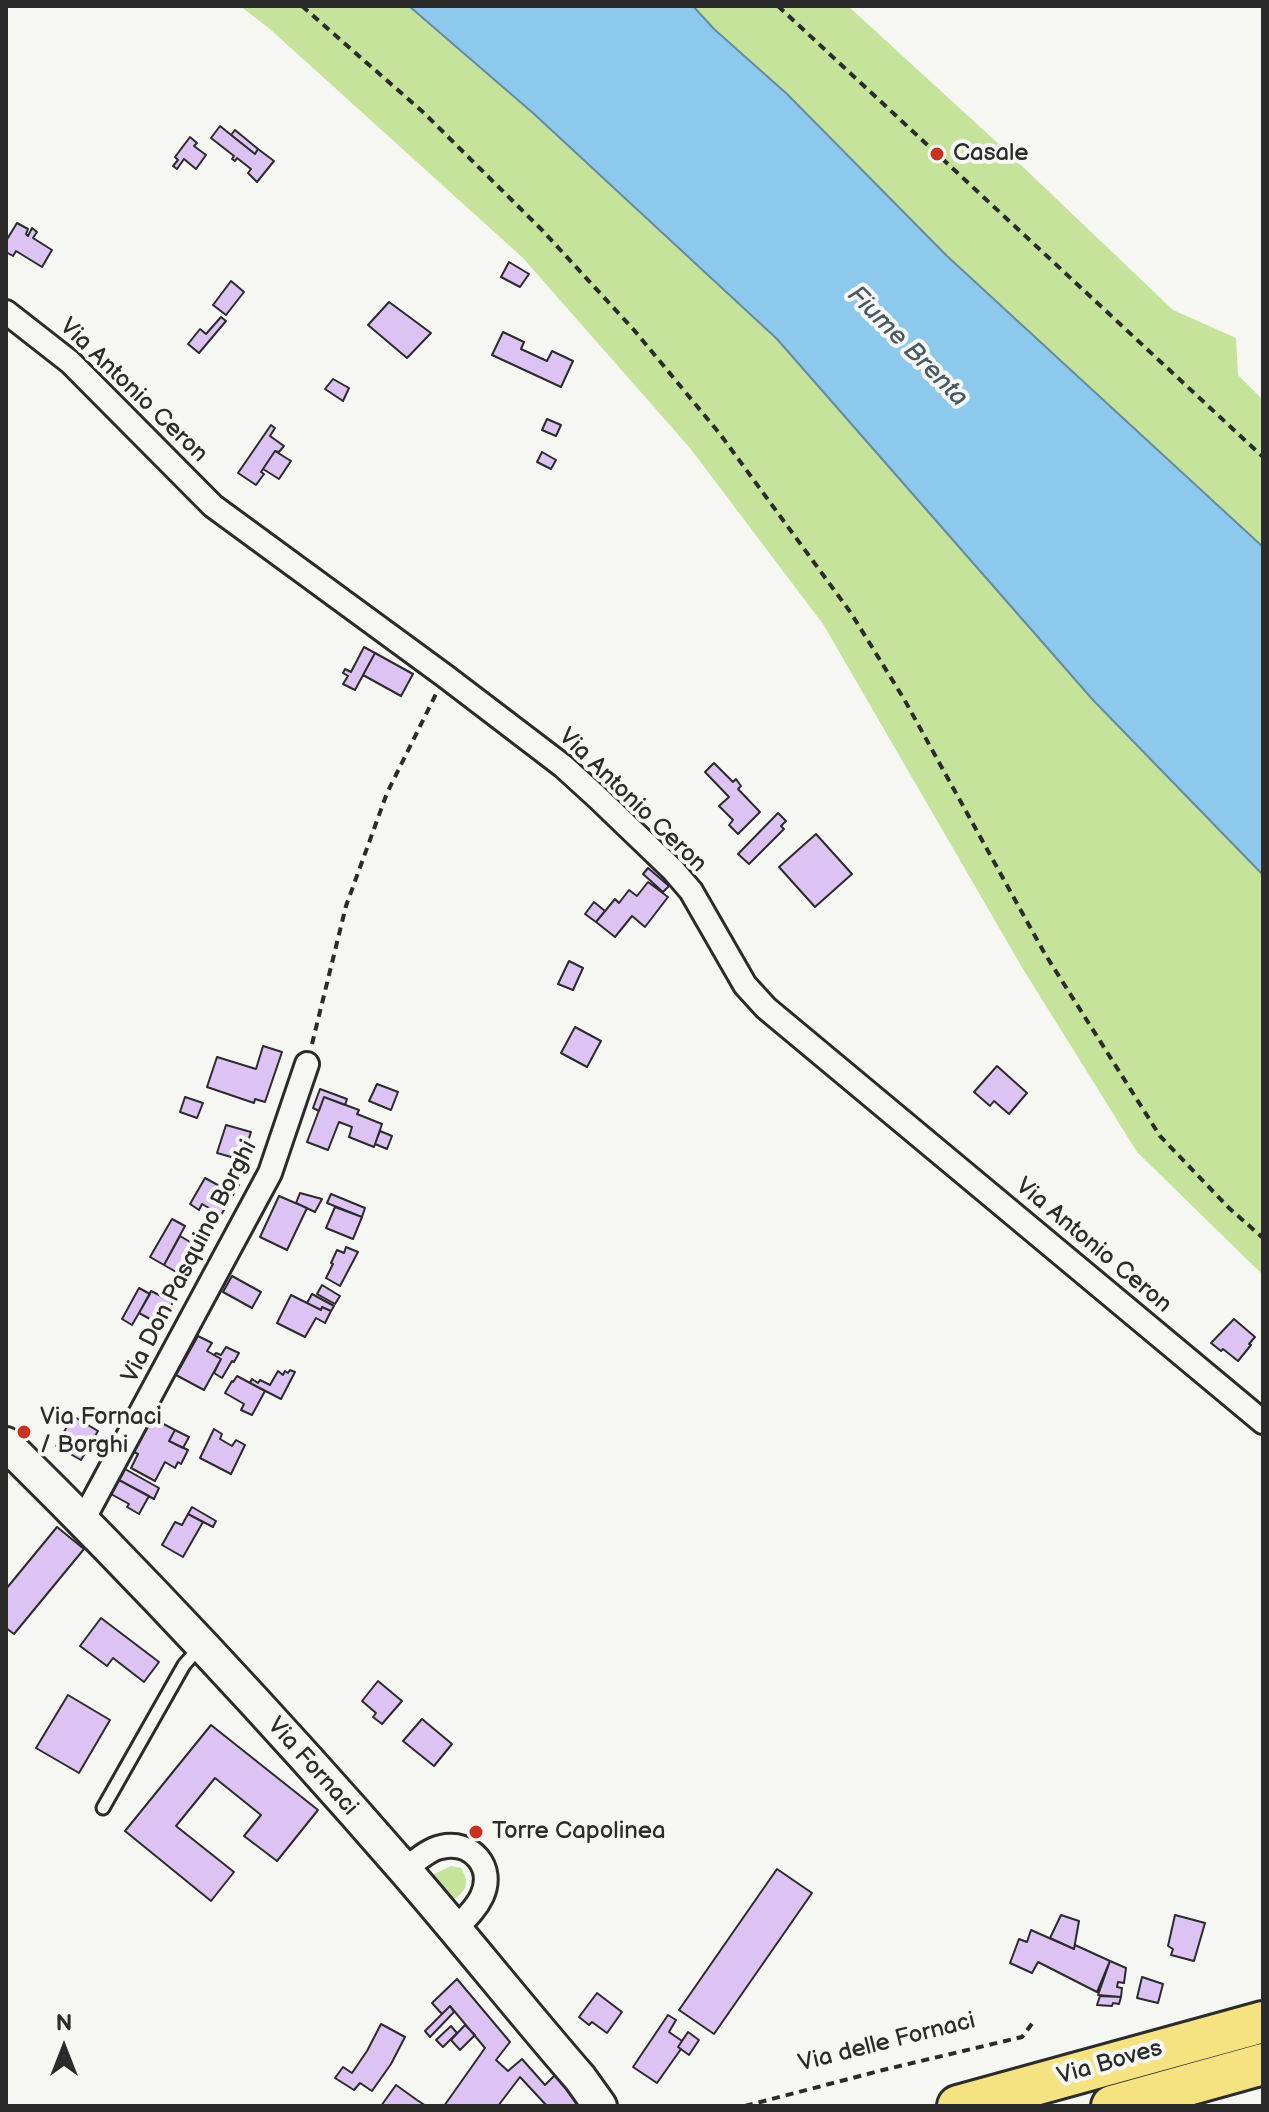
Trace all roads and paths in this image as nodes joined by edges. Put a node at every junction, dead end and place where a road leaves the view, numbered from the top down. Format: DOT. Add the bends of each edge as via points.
graph roads {
  1 [pos="302,6"];
  2 [pos="778,6"];
  3 [pos="6,312"];
  4 [pos="1263,457"];
  5 [pos="445,676"];
  6 [pos="307,1064"];
  7 [pos="1263,1238"];
  8 [pos="1263,1422"];
  9 [pos="6,1444"];
  10 [pos="83,1520"];
  11 [pos="202,1645"];
  12 [pos="103,1808"];
  13 [pos="404,1870"];
  14 [pos="455,1929"];
  15 [pos="1034,2021"];
  16 [pos="1263,2022"];
  17 [pos="1263,2064"];
  18 [pos="600,2106"];
  19 [pos="745,2106"];
  20 [pos="958,2106"];
  21 [pos="1112,2106"];
  1 -- 7 [label="path" via="424,113 542,230 720,434 851,613 1045,954 1160,1136"];
  2 -- 4 [label="path"];
  3 -- 5 [label="street, Via Antonio Ceron" via="70,362 213,506"];
  5 -- 6 [label="path" via="387,793 351,892"];
  5 -- 8 [label="street, Via Antonio Ceron" via="563,766 673,870 698,902 745,985 766,1008"];
  6 -- 10 [label="street, Via Don Pasquino Borghi" via="270,1173"];
  9 -- 10 [label="street, Via Fornaci"];
  10 -- 11 [label="street, Via Fornaci"];
  11 -- 12 [label="lane" via="184,1665"];
  11 -- 13 [label="street, Via Fornaci"];
  13 -- 14 [label="street, Via Fornaci"];
  13 -- 14 [label="street" via="438,1847 467,1848 478,1857 485,1872 484,1892"];
  14 -- 18 [label="street, Via Fornaci"];
  15 -- 19 [label="path, Via delle Fornaci" via="1022,2037"];
  16 -- 20 [label="highway, Via Boves"];
  17 -- 21 [label="highway, Via Boves"];
}
